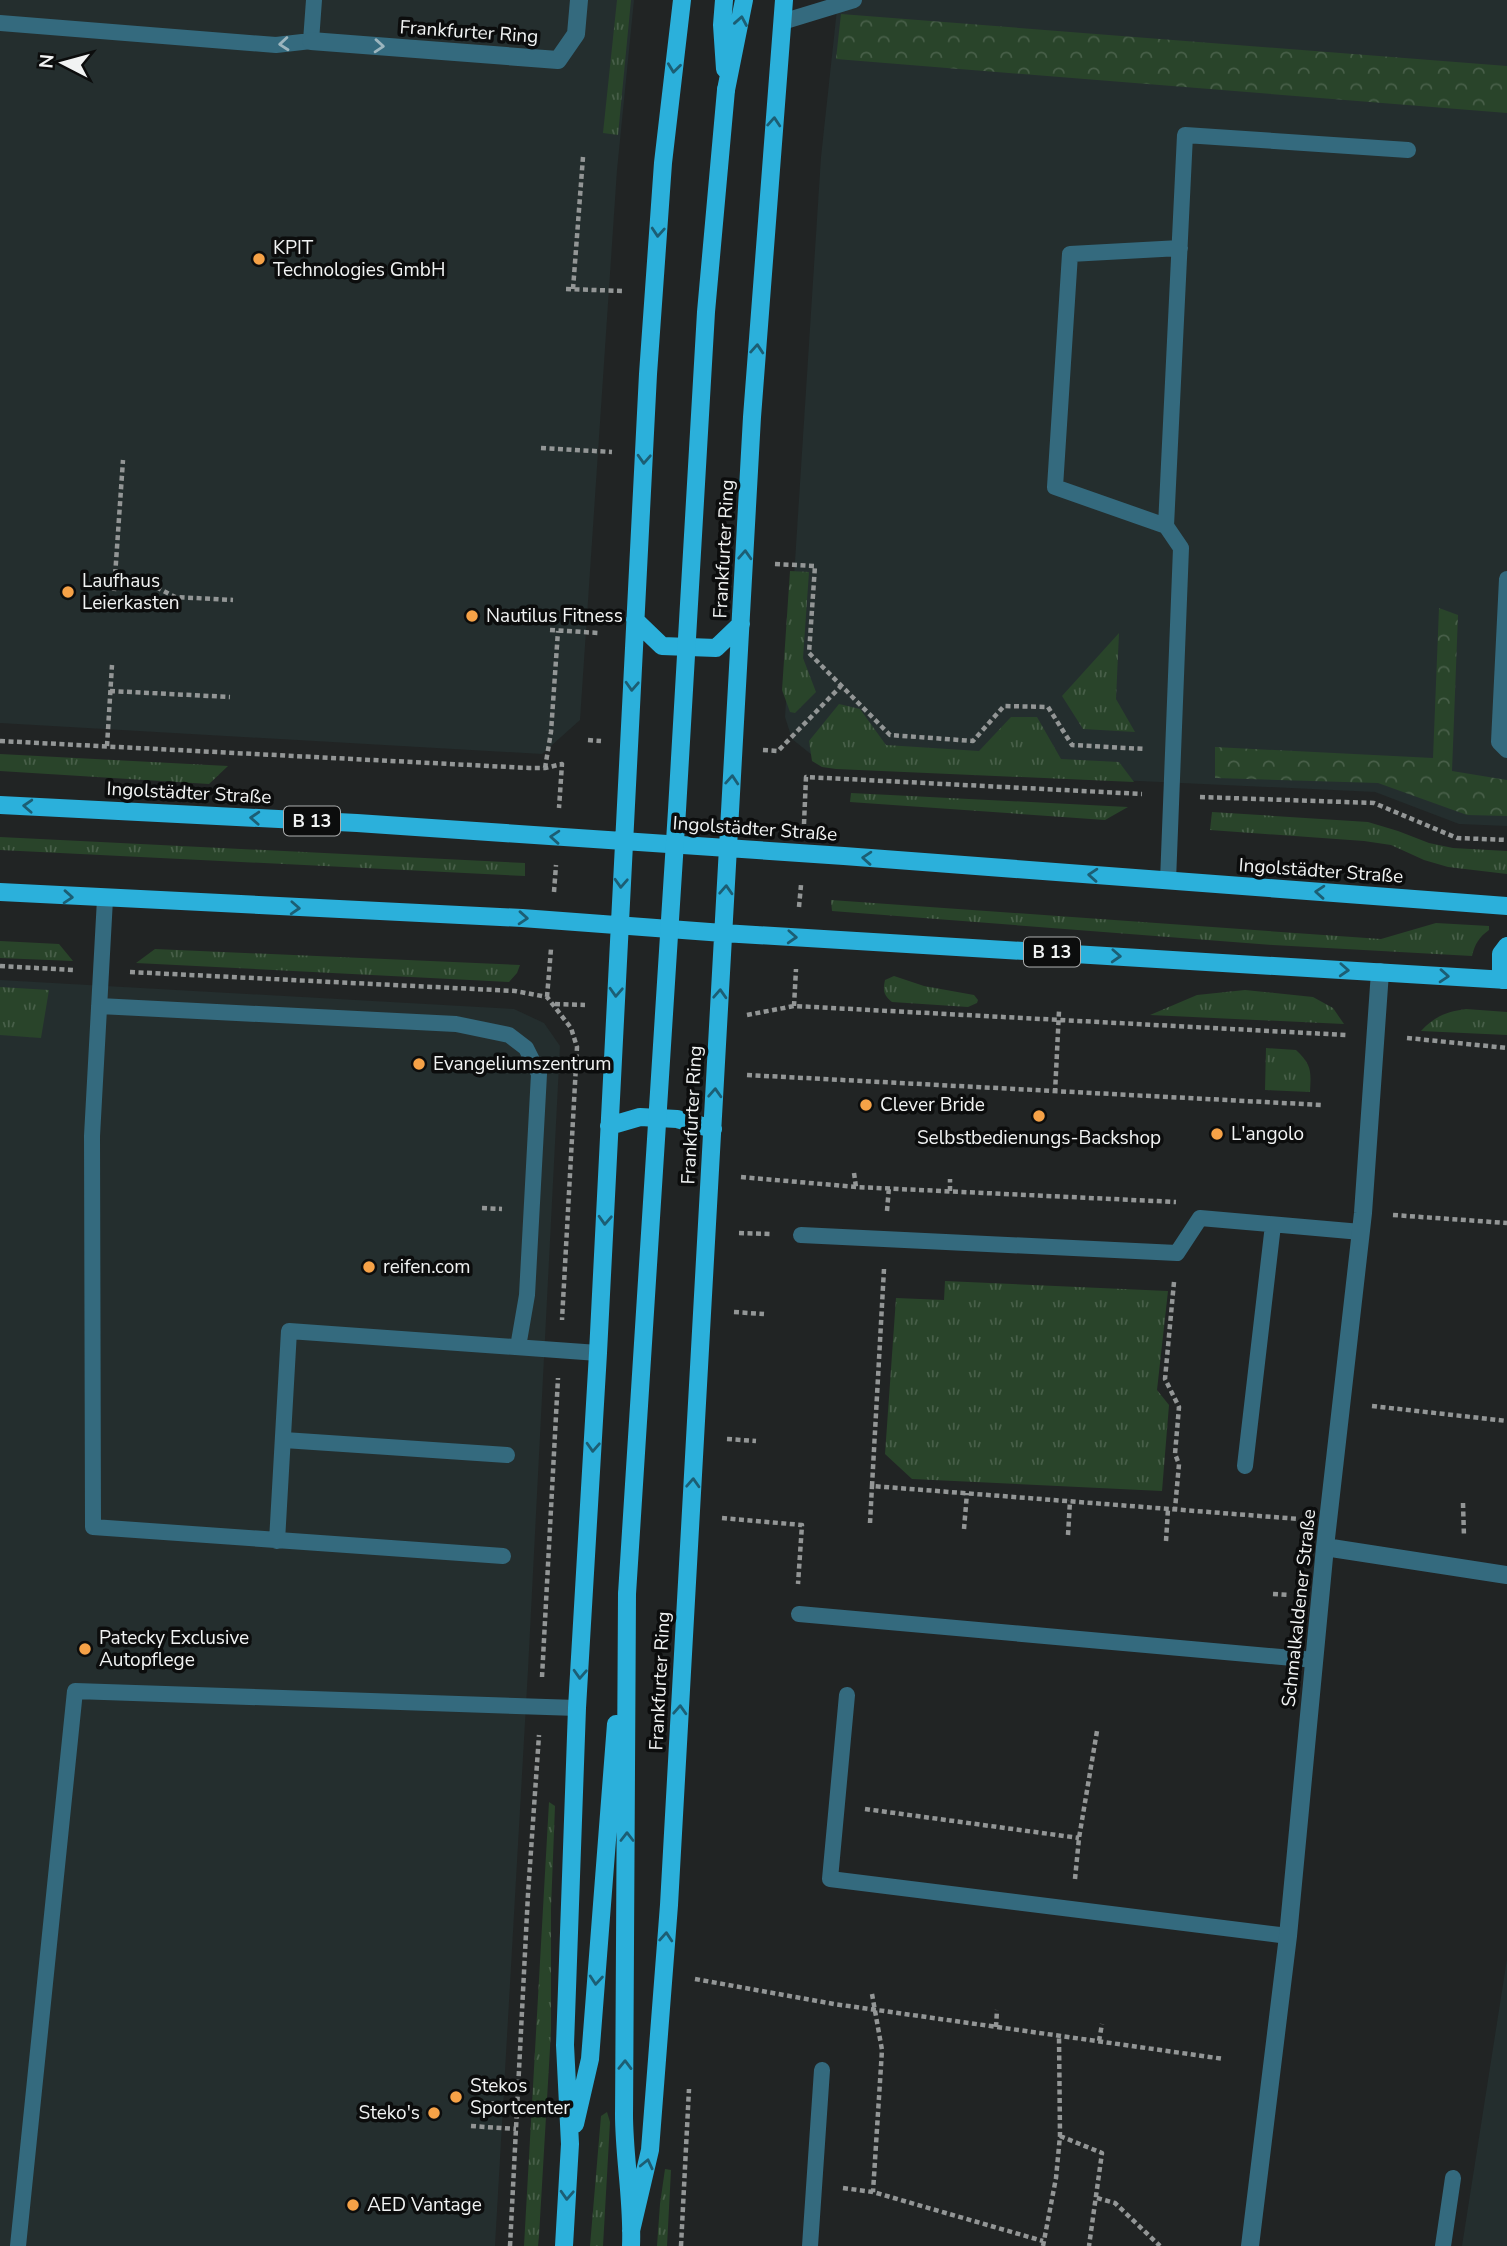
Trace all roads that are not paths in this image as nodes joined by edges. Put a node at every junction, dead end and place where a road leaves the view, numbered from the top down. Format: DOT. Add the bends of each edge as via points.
graph roads {
  1 [pos="314,0"];
  2 [pos="579,0"];
  3 [pos="682,0"];
  4 [pos="724,0"];
  5 [pos="744,0"];
  6 [pos="784,0"];
  7 [pos="854,0"];
  8 [pos="782,22"];
  9 [pos="0,23"];
  10 [pos="311,41"];
  11 [pos="726,90"];
  12 [pos="1408,150"];
  13 [pos="1180,248"];
  14 [pos="1166,526"];
  15 [pos="1507,579"];
  16 [pos="635,620"];
  17 [pos="741,624"];
  18 [pos="1507,750"];
  19 [pos="0,805"];
  20 [pos="624,841"];
  21 [pos="728,848"];
  22 [pos="1168,881"];
  23 [pos="0,892"];
  24 [pos="105,899"];
  25 [pos="1507,906"];
  26 [pos="619,924"];
  27 [pos="723,933"];
  28 [pos="1507,946"];
  29 [pos="1380,972"];
  30 [pos="1504,980"];
  31 [pos="99,1006"];
  32 [pos="609,1126"];
  33 [pos="713,1129"];
  34 [pos="1273,1225"];
  35 [pos="1361,1233"];
  36 [pos="801,1235"];
  37 [pos="518,1347"];
  38 [pos="598,1353"];
  39 [pos="284,1440"];
  40 [pos="507,1455"];
  41 [pos="1245,1466"];
  42 [pos="277,1541"];
  43 [pos="1325,1547"];
  44 [pos="503,1556"];
  45 [pos="1507,1575"];
  46 [pos="627,1594"];
  47 [pos="799,1614"];
  48 [pos="1315,1660"];
  49 [pos="847,1695"];
  50 [pos="578,1708"];
  51 [pos="1288,1936"];
  52 [pos="822,2070"];
  53 [pos="570,2144"];
  54 [pos="1453,2178"];
  55 [pos="631,2238"];
  56 [pos="18,2246"];
  57 [pos="564,2246"];
  58 [pos="810,2246"];
  59 [pos="1250,2246"];
  60 [pos="1443,2246"];
  1 -- 10 [label="lane"];
  10 -- 2 [label="street, Frankfurter Ring, one-way" via="558,60 576,34"];
  3 -- 16 [label="main road, Frankfurter Ring, one-way" via="663,163"];
  4 -- 11 [label="main road, Frankfurter Ring"];
  11 -- 5 [label="main road, Frankfurter Ring, one-way"];
  6 -- 8 [label="main road, Frankfurter Ring"];
  7 -- 8 [label="lane"];
  17 -- 8 [label="main road, Frankfurter Ring, one-way"];
  10 -- 9 [label="lane, Frankfurter Ring, one-way" via="276,45"];
  11 -- 46 [label="main road, Frankfurter Ring, bridge" via="706,312"];
  12 -- 13 [label="lane" via="1185,135"];
  13 -- 14 [label="lane"];
  13 -- 14 [label="lane" via="1070,254 1055,487"];
  14 -- 22 [label="lane" via="1181,548"];
  15 -- 18 [label="lane" via="1499,743"];
  16 -- 17 [label="main road" via="662,646 716,648"];
  16 -- 20 [label="main road, Frankfurter Ring, one-way"];
  21 -- 17 [label="main road, Frankfurter Ring, one-way"];
  20 -- 19 [label="main road, Ingolstädter Straße / B 13, one-way"];
  20 -- 21 [label="main road, Ingolstädter Straße / B 13"];
  20 -- 26 [label="main road, Frankfurter Ring, one-way"];
  22 -- 21 [label="main road, Ingolstädter Straße / B 13, one-way"];
  27 -- 21 [label="main road, Frankfurter Ring, one-way"];
  25 -- 22 [label="main road, Ingolstädter Straße / B 13, one-way"];
  23 -- 24 [label="main road, B 13, one-way"];
  24 -- 26 [label="main road, B 13, one-way"];
  24 -- 31 [label="lane"];
  26 -- 27 [label="main road, B 13"];
  26 -- 32 [label="main road, Frankfurter Ring, one-way"];
  27 -- 29 [label="main road, B 13, one-way"];
  33 -- 27 [label="main road, Frankfurter Ring, one-way"];
  28 -- 30 [label="main road" via="1502,954"];
  29 -- 30 [label="main road, B 13, one-way"];
  29 -- 35 [label="street, Schmalkaldener Straße"];
  31 -- 37 [label="lane" via="456,1024 509,1035 526,1048 539,1074 527,1295"];
  31 -- 42 [label="lane" via="92,1136 93,1527"];
  32 -- 33 [label="main road" via="640,1117 677,1119"];
  32 -- 38 [label="main road, Frankfurter Ring, one-way"];
  55 -- 33 [label="main road, Frankfurter Ring, one-way" via="650,2150 666,1945"];
  34 -- 35 [label="lane"];
  34 -- 36 [label="lane" via="1200,1218 1177,1253"];
  34 -- 41 [label="lane"];
  35 -- 43 [label="street, Schmalkaldener Straße"];
  37 -- 38 [label="lane"];
  37 -- 39 [label="lane" via="289,1331"];
  38 -- 50 [label="main road, Frankfurter Ring, one-way"];
  39 -- 40 [label="lane"];
  39 -- 42 [label="lane"];
  42 -- 44 [label="lane"];
  43 -- 45 [label="street"];
  43 -- 48 [label="street, Schmalkaldener Straße"];
  46 -- 53 [label="main road, Frankfurter Ring, one-way" via="590,2059"];
  55 -- 46 [label="main road, Frankfurter Ring, one-way" via="624,2143"];
  47 -- 48 [label="lane"];
  48 -- 51 [label="street, Schmalkaldener Straße"];
  49 -- 51 [label="lane" via="830,1878"];
  50 -- 53 [label="main road, Frankfurter Ring" via="565,2045"];
  50 -- 56 [label="lane" via="75,1690"];
  51 -- 59 [label="street, Schmalkaldener Straße"];
  52 -- 58 [label="lane"];
  53 -- 57 [label="main road, Frankfurter Ring, one-way"];
  54 -- 60 [label="lane"];
}
